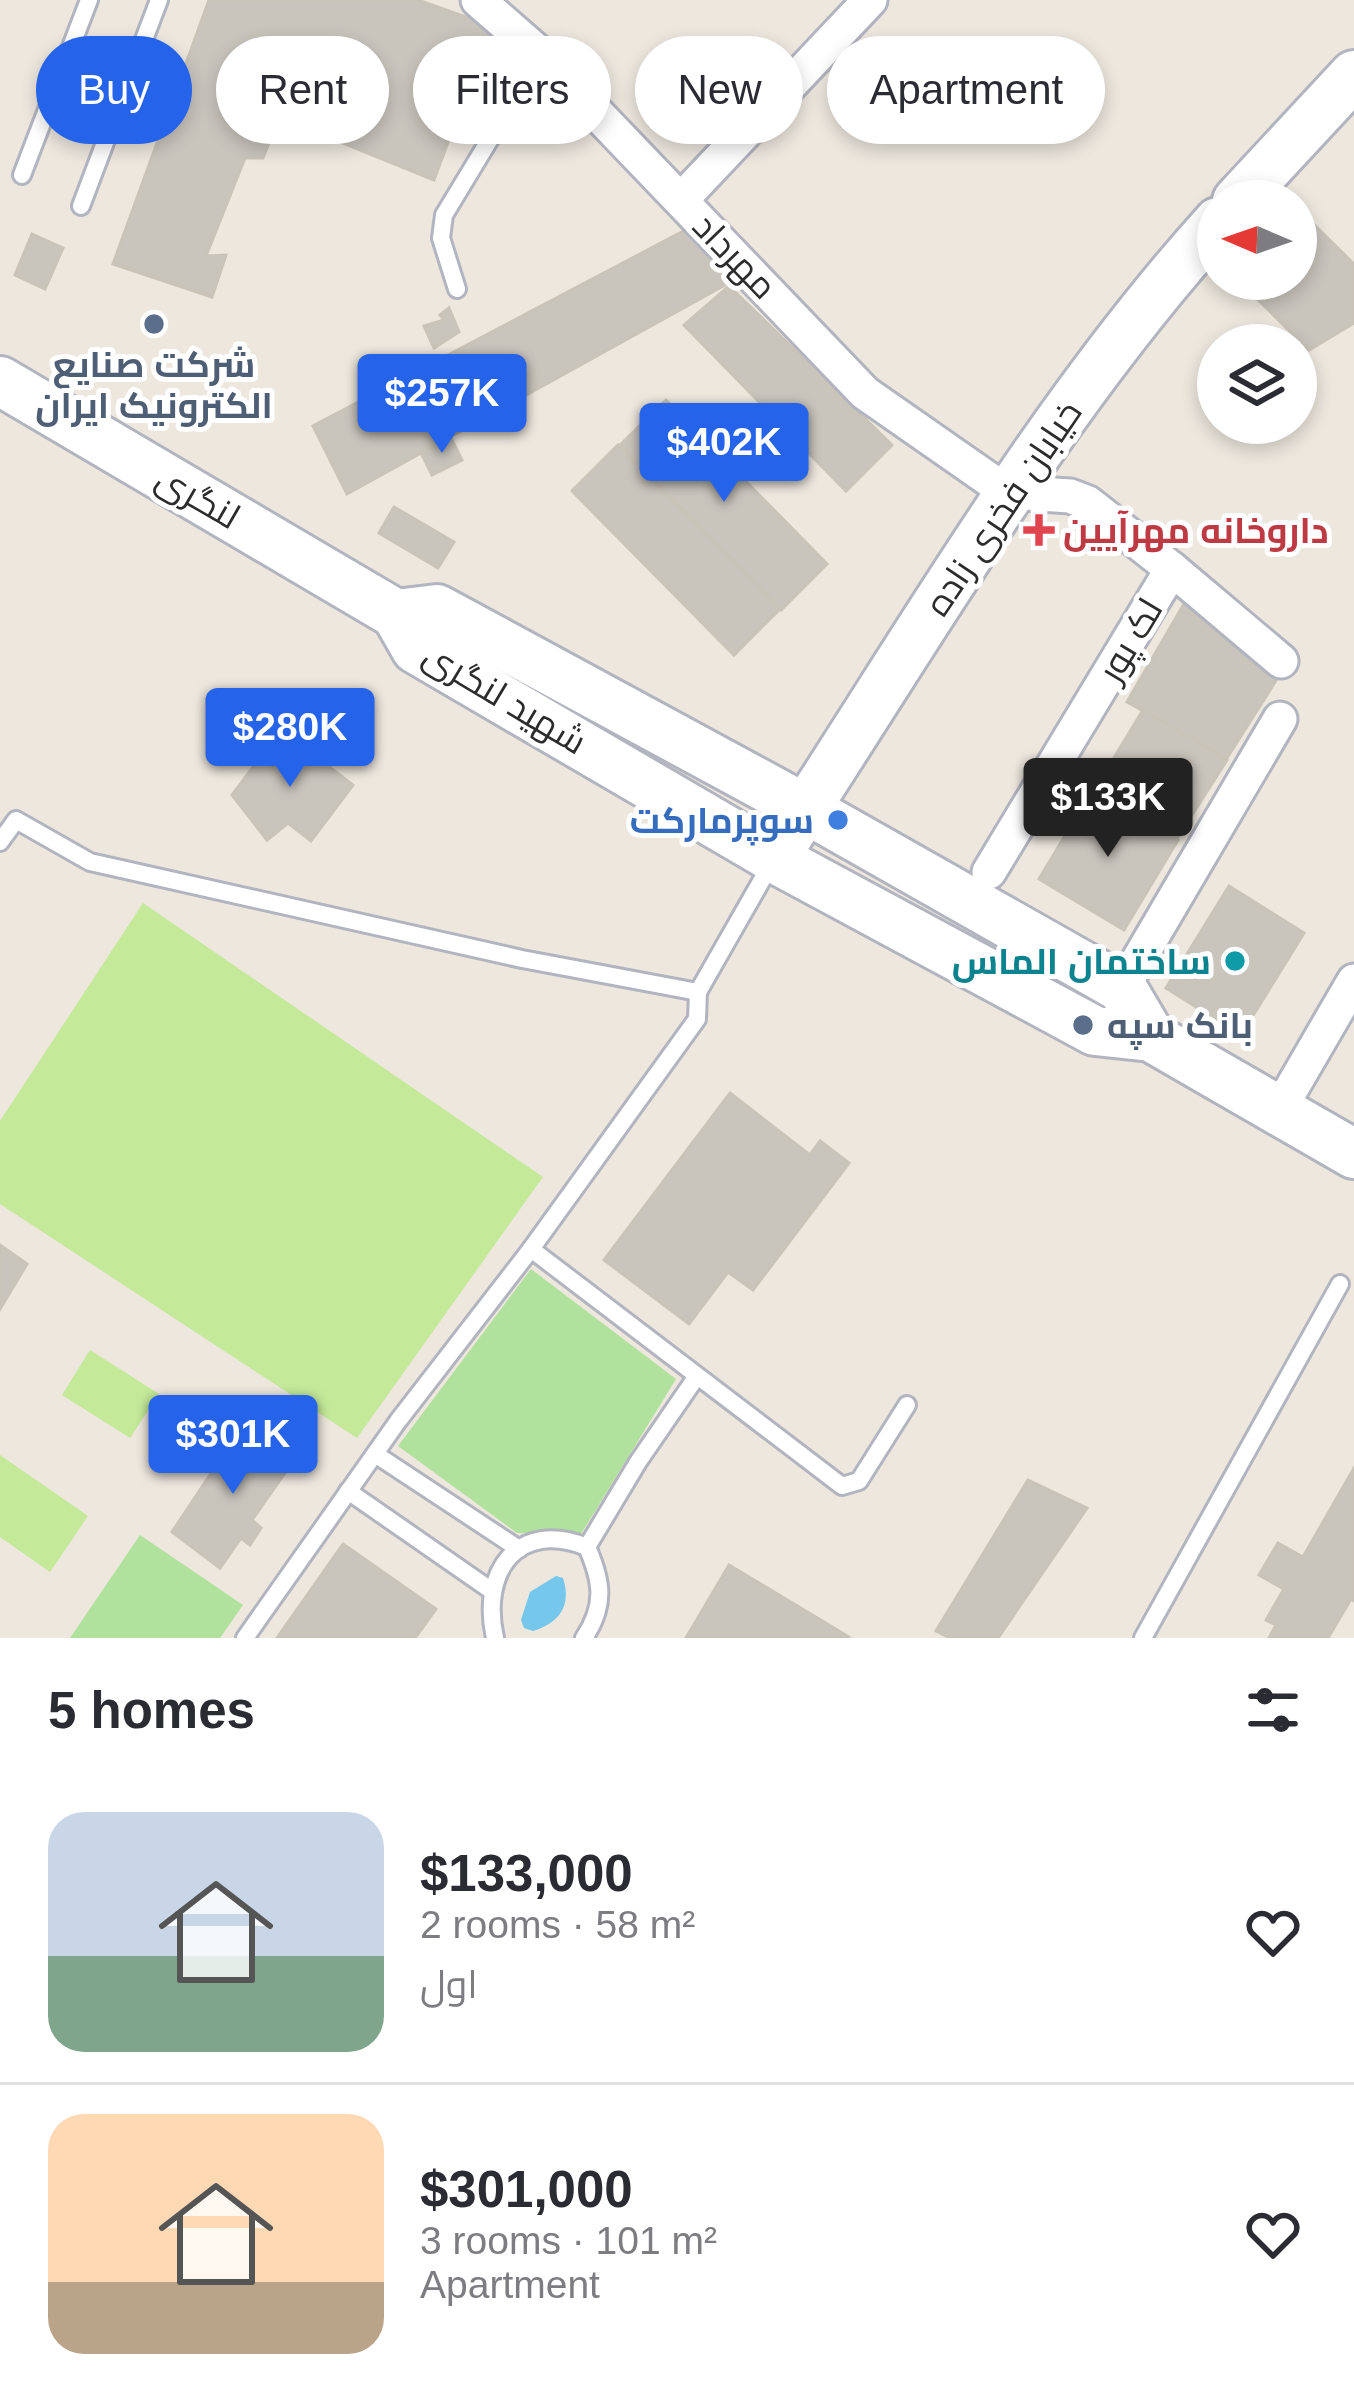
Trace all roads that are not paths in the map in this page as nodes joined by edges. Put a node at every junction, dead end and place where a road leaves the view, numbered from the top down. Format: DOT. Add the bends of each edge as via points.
graph roads {
  1 [pos="89,0"];
  2 [pos="159,0"];
  3 [pos="478,0"];
  4 [pos="870,0"];
  5 [pos="76,36"];
  6 [pos="146,36"];
  7 [pos="519,36"];
  8 [pos="1354,75"];
  9 [pos="611,128"];
  10 [pos="36,139"];
  11 [pos="105,144"];
  12 [pos="487,144"];
  13 [pos="22,175"];
  14 [pos="1256,180"];
  15 [pos="680,200"];
  16 [pos="81,206"];
  17 [pos="1197,245"];
  18 [pos="457,289"];
  19 [pos="0,381"];
  20 [pos="1007,492"];
  21 [pos="1172,569"];
  22 [pos="396,614"];
  23 [pos="1281,661"];
  24 [pos="875,700"];
  25 [pos="1280,718"];
  26 [pos="737,772"];
  27 [pos="806,809"];
  28 [pos="0,842"];
  29 [pos="774,858"];
  30 [pos="989,872"];
  31 [pos="1354,981"];
  32 [pos="1122,988"];
  33 [pos="698,992"];
  34 [pos="1151,1037"];
  35 [pos="1280,1110"];
  36 [pos="1354,1154"];
  37 [pos="531,1249"];
  38 [pos="1340,1284"];
  39 [pos="698,1376"];
  40 [pos="907,1405"];
  41 [pos="374,1454"];
  42 [pos="348,1491"];
  43 [pos="587,1547"];
  44 [pos="519,1550"];
  45 [pos="492,1591"];
  46 [pos="245,1638"];
  47 [pos="495,1638"];
  48 [pos="584,1638"];
  49 [pos="1143,1638"];
  1 -- 5 [label="lane"];
  2 -- 6 [label="lane"];
  3 -- 7 [label="street, مهرداد"];
  4 -- 15 [label="street"];
  8 -- 14 [label="main road"];
  9 -- 15 [label="street, مهرداد"];
  10 -- 13 [label="lane"];
  11 -- 16 [label="lane"];
  12 -- 18 [label="lane" via="444,215 441,238"];
  15 -- 20 [label="street, مهرداد" via="866,393"];
  17 -- 20 [label="main road, خیابان فخری زاده"];
  19 -- 22 [label="main road, لنگری"];
  20 -- 21 [label="street, لک پور" via="1080,498"];
  20 -- 24 [label="main road, خیابان فخری زاده"];
  21 -- 23 [label="street"];
  21 -- 30 [label="street, لک پور"];
  22 -- 26 [label="main road, شهید لنگری" via="436,609"];
  22 -- 29 [label="main road, شهید لنگری" via="416,649"];
  24 -- 26 [label="main road" via="796,763"];
  24 -- 27 [label="main road, خیابان فخری زاده"];
  25 -- 32 [label="street"];
  26 -- 27 [label="main road, شهید لنگری"];
  27 -- 29 [label="main road, خیابان فخری زاده"];
  27 -- 32 [label="main road, شهید لنگری"];
  28 -- 33 [label="lane" via="16,820 90,862"];
  29 -- 33 [label="lane"];
  29 -- 34 [label="main road, شهید لنگری" via="1095,1031"];
  31 -- 35 [label="street"];
  32 -- 34 [label="main road, شهید لنگری"];
  33 -- 37 [label="lane" via="697,1019"];
  34 -- 35 [label="main road, شهید لنگری"];
  35 -- 36 [label="main road, شهید لنگری"];
  37 -- 39 [label="lane"];
  37 -- 41 [label="lane"];
  38 -- 49 [label="lane"];
  39 -- 40 [label="lane" via="842,1486 860,1480"];
  39 -- 43 [label="lane"];
  41 -- 42 [label="lane"];
  41 -- 44 [label="lane"];
  42 -- 45 [label="lane"];
  42 -- 46 [label="lane"];
  43 -- 44 [label="lane" via="548,1538"];
  43 -- 48 [label="lane" via="602,1601"];
  44 -- 45 [label="lane"];
  45 -- 47 [label="lane"];
}
